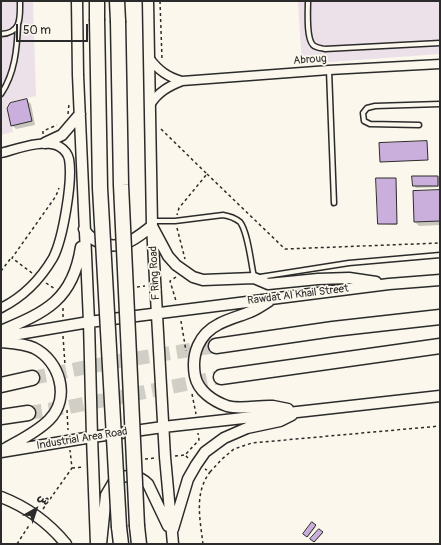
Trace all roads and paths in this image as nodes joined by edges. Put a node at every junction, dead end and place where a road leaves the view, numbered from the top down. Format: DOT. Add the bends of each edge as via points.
graph roads {
  1 [pos="20,1"];
  2 [pos="77,1"];
  3 [pos="97,1"];
  4 [pos="117,1"];
  5 [pos="148,1"];
  6 [pos="308,1"];
  7 [pos="18,24"];
  8 [pos="1,34"];
  9 [pos="440,43"];
  10 [pos="150,59"];
  11 [pos="440,64"];
  12 [pos="329,70"];
  13 [pos="182,81"];
  14 [pos="1,94"];
  15 [pos="69,100"];
  16 [pos="440,104"];
  17 [pos="150,105"];
  18 [pos="68,114"];
  19 [pos="80,114"];
  20 [pos="60,124"];
  21 [pos="419,125"];
  22 [pos="45,143"];
  23 [pos="1,153"];
  24 [pos="207,174"];
  25 [pos="334,203"];
  26 [pos="152,224"];
  27 [pos="84,230"];
  28 [pos="440,243"];
  29 [pos="440,255"];
  30 [pos="12,258"];
  31 [pos="1,271"];
  32 [pos="254,278"];
  33 [pos="440,280"];
  34 [pos="389,284"];
  35 [pos="273,299"];
  36 [pos="1,308"];
  37 [pos="157,313"];
  38 [pos="440,317"];
  39 [pos="89,322"];
  40 [pos="1,331"];
  41 [pos="1,337"];
  42 [pos="1,342"];
  43 [pos="216,346"];
  44 [pos="440,346"];
  45 [pos="221,377"];
  46 [pos="32,378"];
  47 [pos="1,385"];
  48 [pos="440,396"];
  49 [pos="300,411"];
  50 [pos="28,413"];
  51 [pos="1,417"];
  52 [pos="440,426"];
  53 [pos="163,427"];
  54 [pos="92,437"];
  55 [pos="1,452"];
  56 [pos="210,472"];
  57 [pos="1,497"];
  58 [pos="172,533"];
  59 [pos="66,544"];
  60 [pos="96,544"];
  61 [pos="101,544"];
  62 [pos="121,544"];
  63 [pos="139,544"];
  64 [pos="173,544"];
  1 -- 7 [label="lane"];
  2 -- 19 [label="street"];
  3 -- 62 [label="highway, bridge" via="100,188"];
  4 -- 63 [label="highway, bridge" via="120,185"];
  5 -- 10 [label="street, F Ring Road"];
  6 -- 9 [label="lane" via="309,36 317,48"];
  7 -- 8 [label="lane" via="10,32"];
  7 -- 14 [label="lane" via="17,48 12,71 8,84"];
  10 -- 13 [label="street, Abroug" via="163,73"];
  10 -- 17 [label="street, F Ring Road"];
  11 -- 12 [label="street, Abroug"];
  12 -- 13 [label="street, Abroug"];
  12 -- 25 [label="lane"];
  13 -- 17 [label="street, Abroug" via="161,92"];
  15 -- 18 [label="path"];
  16 -- 21 [label="lane" via="375,106 367,108 363,113 364,121 370,124"];
  17 -- 26 [label="street, F Ring Road"];
  19 -- 22 [label="street" via="62,135"];
  19 -- 27 [label="street"];
  20 -- 22 [label="path" via="43,131"];
  22 -- 23 [label="street"];
  22 -- 36 [label="street" via="61,147 69,161 61,236 53,257 39,278 21,296"];
  24 -- 28 [label="path" via="284,249"];
  26 -- 27 [label="street" via="125,243 112,245 100,243 88,236"];
  26 -- 32 [label="street" via="168,256 176,266 193,277 203,280"];
  26 -- 32 [label="lane" via="230,216 238,221 245,232"];
  26 -- 37 [label="street, F Ring Road"];
  27 -- 39 [label="street"];
  27 -- 40 [label="street" via="79,259 72,280 63,294 34,317"];
  29 -- 32 [label="lane" via="349,263"];
  30 -- 31 [label="path"];
  32 -- 34 [label="street" via="268,284 349,278"];
  33 -- 34 [label="street, Rawdat Al Khail Street"];
  34 -- 35 [label="street, Rawdat Al Khail Street"];
  35 -- 37 [label="street, Rawdat Al Khail Street"];
  35 -- 49 [label="street" via="252,311 219,324 203,337 194,357 196,379 206,394 229,407 273,406"];
  37 -- 39 [label="street"];
  37 -- 53 [label="street, F Ring Road"];
  38 -- 43 [label="highway"];
  39 -- 41 [label="street"];
  39 -- 54 [label="street"];
  42 -- 55 [label="street" via="33,348 48,358 56,369 60,383 60,398 50,420"];
  44 -- 45 [label="highway"];
  46 -- 47 [label="highway"];
  48 -- 49 [label="street"];
  49 -- 53 [label="street"];
  49 -- 58 [label="street" via="280,421 241,430 224,438 206,452 188,479"];
  50 -- 51 [label="highway"];
  52 -- 56 [label="path" via="252,444 234,449"];
  53 -- 54 [label="street, Industrial Area Road"];
  53 -- 58 [label="street, F Ring Road"];
  54 -- 55 [label="street, Industrial Area Road"];
  54 -- 60 [label="street"];
  57 -- 59 [label="street" via="38,516"];
  58 -- 61 [label="street" via="148,484 135,475 126,476 116,478 106,495"];
  58 -- 64 [label="street, F Ring Road"];
}
